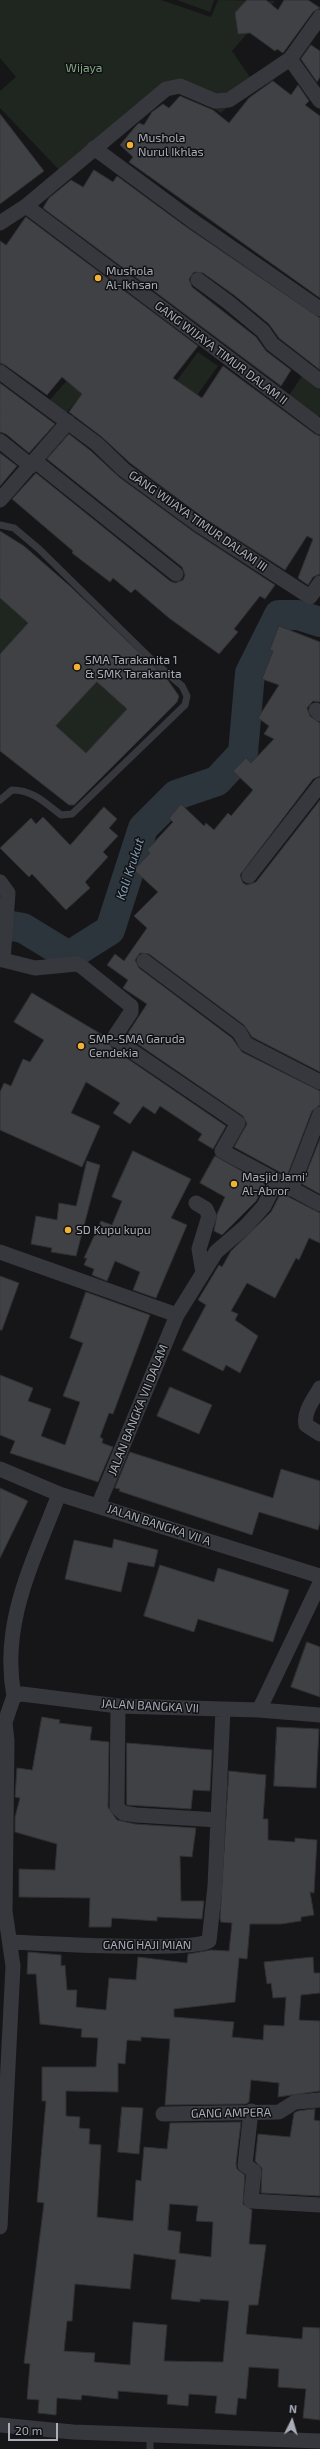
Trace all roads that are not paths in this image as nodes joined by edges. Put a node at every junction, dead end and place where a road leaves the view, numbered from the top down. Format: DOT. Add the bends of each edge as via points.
graph roads {
  1 [pos="320,17"];
  2 [pos="290,58"];
  3 [pos="320,101"];
  4 [pos="94,148"];
  5 [pos="26,206"];
  6 [pos="0,223"];
  7 [pos="198,280"];
  8 [pos="320,309"];
  9 [pos="0,372"];
  10 [pos="320,381"];
  11 [pos="68,422"];
  12 [pos="320,427"];
  13 [pos="0,441"];
  14 [pos="33,464"];
  15 [pos="0,500"];
  16 [pos="0,525"];
  17 [pos="176,574"];
  18 [pos="320,583"];
  19 [pos="320,784"];
  20 [pos="0,800"];
  21 [pos="249,876"];
  22 [pos="0,882"];
  23 [pos="144,962"];
  24 [pos="320,1082"];
  25 [pos="320,1114"];
  26 [pos="276,1182"];
  27 [pos="291,1189"];
  28 [pos="196,1203"];
  29 [pos="320,1204"];
  30 [pos="0,1252"];
  31 [pos="203,1273"];
  32 [pos="177,1315"];
  33 [pos="320,1388"];
  34 [pos="320,1434"];
  35 [pos="0,1469"];
  36 [pos="60,1494"];
  37 [pos="98,1506"];
  38 [pos="320,1576"];
  39 [pos="320,1583"];
  40 [pos="14,1696"];
  41 [pos="118,1706"];
  42 [pos="223,1709"];
  43 [pos="260,1710"];
  44 [pos="320,1715"];
  45 [pos="3,1723"];
  46 [pos="218,1820"];
  47 [pos="10,1942"];
  48 [pos="4,2036"];
  49 [pos="320,2100"];
  50 [pos="251,2111"];
  51 [pos="163,2114"];
  52 [pos="320,2205"];
  53 [pos="0,2227"];
  54 [pos="0,2425"];
  55 [pos="320,2441"];
  56 [pos="150,2443"];
  1 -- 2 [label="street"];
  2 -- 3 [label="street"];
  2 -- 4 [label="street" via="229,100 215,101 180,86 166,89"];
  4 -- 5 [label="street"];
  4 -- 8 [label="street" via="190,219"];
  5 -- 6 [label="street"];
  5 -- 12 [label="street, GANG WIJAYA TIMUR DALAM II"];
  7 -- 10 [label="street" via="228,302 263,331 272,344"];
  9 -- 11 [label="street, GANG WIJAYA TIMUR DALAM III"];
  11 -- 14 [label="street"];
  11 -- 18 [label="street, GANG WIJAYA TIMUR DALAM III" via="97,444 124,470 199,525 310,597"];
  13 -- 14 [label="street"];
  14 -- 15 [label="street"];
  14 -- 17 [label="street"];
  16 -- 20 [label="lane" via="14,528 39,549 182,686 187,696 185,705 72,814 61,815 35,795 23,790 12,790"];
  19 -- 21 [label="street"];
  22 -- 26 [label="street" via="8,893 3,960 35,968 77,964 131,1006 131,1012 115,1036 117,1041 238,1123 222,1151"];
  23 -- 24 [label="street" via="239,1032 246,1044"];
  25 -- 27 [label="street"];
  26 -- 27 [label="street"];
  26 -- 31 [label="street, JALAN BANGKA VII DALAM" via="264,1206 216,1252"];
  27 -- 29 [label="street"];
  28 -- 31 [label="street" via="206,1209 209,1216 199,1249"];
  30 -- 32 [label="street"];
  31 -- 32 [label="street, JALAN BANGKA VII DALAM"];
  32 -- 37 [label="street, JALAN BANGKA VII DALAM"];
  33 -- 34 [label="street" via="307,1410 305,1420 306,1425"];
  35 -- 36 [label="street, JALAN BANGKA VII A"];
  36 -- 37 [label="street, JALAN BANGKA VII A"];
  36 -- 40 [label="street" via="21,1584 11,1625 10,1679"];
  37 -- 38 [label="street, JALAN BANGKA VII A"];
  39 -- 43 [label="street"];
  40 -- 41 [label="street, JALAN BANGKA VII" via="22,1694"];
  40 -- 45 [label="street"];
  41 -- 42 [label="street, JALAN BANGKA VII"];
  41 -- 46 [label="street" via="117,1807 123,1813 136,1815"];
  42 -- 43 [label="street, JALAN BANGKA VII"];
  42 -- 46 [label="street, GANG HAJI MIAN"];
  43 -- 44 [label="street, JALAN BANGKA VII"];
  45 -- 47 [label="street" via="7,1741 5,1911"];
  46 -- 47 [label="street, GANG HAJI MIAN" via="211,1937 206,1943 167,1946"];
  47 -- 48 [label="street" via="13,1966"];
  48 -- 53 [label="street"];
  49 -- 50 [label="street, GANG AMPERA" via="295,2102 279,2112"];
  50 -- 51 [label="street, GANG AMPERA"];
  50 -- 52 [label="street" via="245,2165 254,2171 251,2201"];
  54 -- 56 [label="street"];
  55 -- 56 [label="street"];
}
